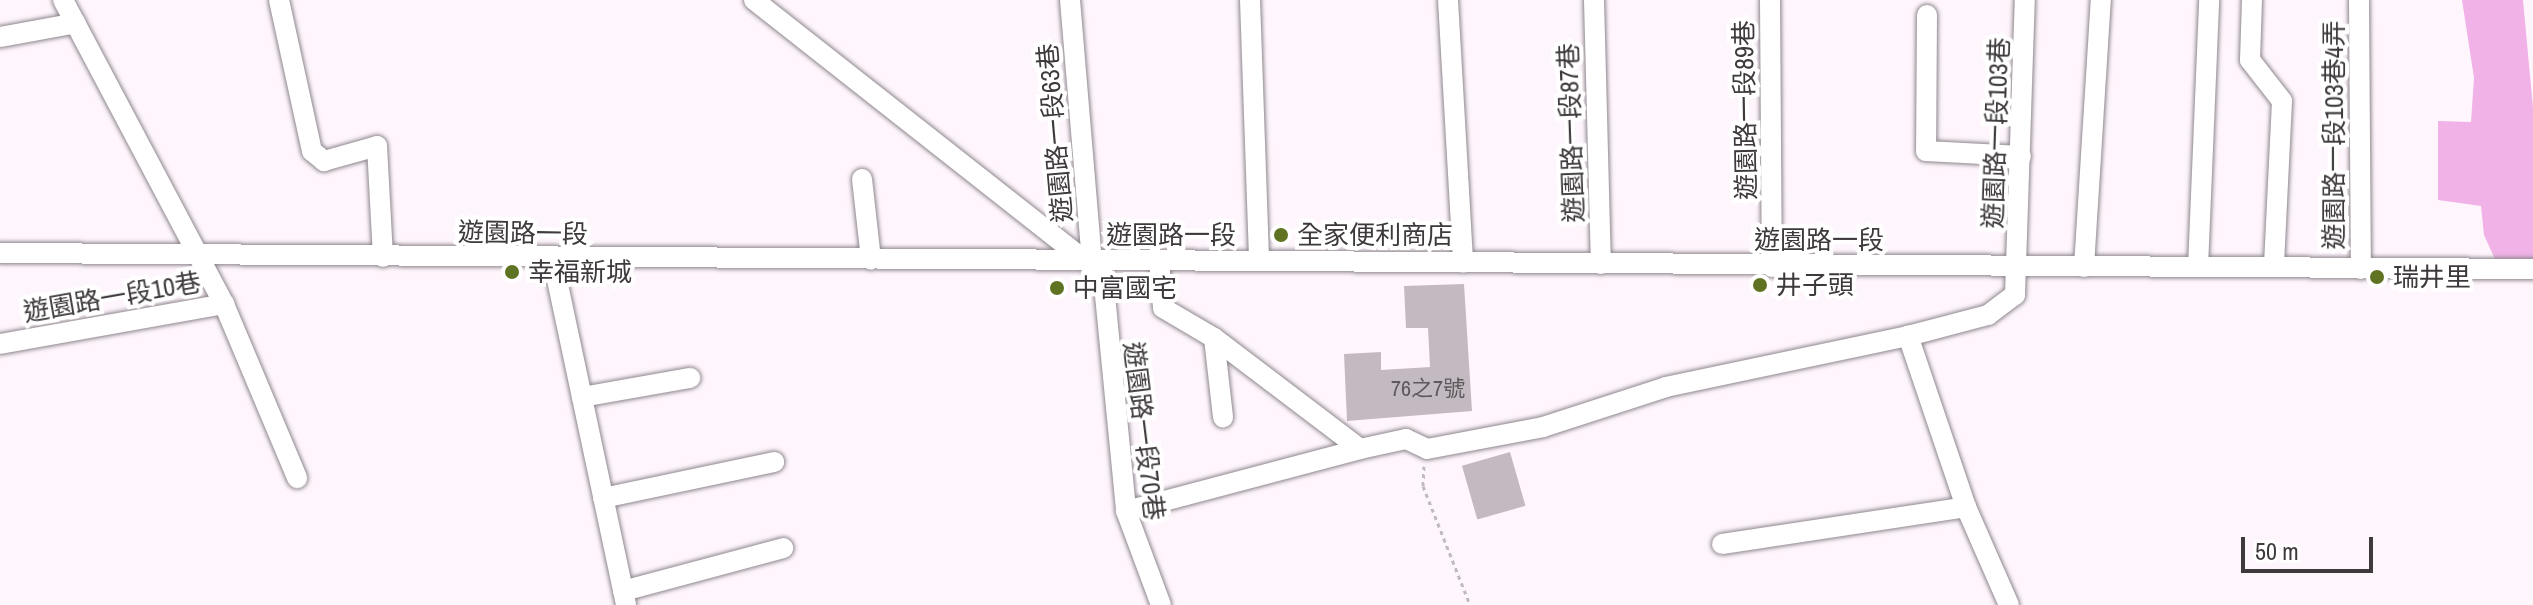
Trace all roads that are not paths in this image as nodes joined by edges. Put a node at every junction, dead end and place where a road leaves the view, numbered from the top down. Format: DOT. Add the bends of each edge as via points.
graph roads {
  1 [pos="63,0"];
  2 [pos="279,0"];
  3 [pos="754,0"];
  4 [pos="1070,0"];
  5 [pos="1250,0"];
  6 [pos="1448,0"];
  7 [pos="1594,0"];
  8 [pos="1770,0"];
  9 [pos="2025,0"];
  10 [pos="2101,0"];
  11 [pos="2209,0"];
  12 [pos="2252,0"];
  13 [pos="2359,0"];
  14 [pos="1927,15"];
  15 [pos="76,23"];
  16 [pos="0,37"];
  17 [pos="2021,156"];
  18 [pos="862,179"];
  19 [pos="202,251"];
  20 [pos="0,253"];
  21 [pos="383,257"];
  22 [pos="871,259"];
  23 [pos="1159,260"];
  24 [pos="553,261"];
  25 [pos="1092,261"];
  26 [pos="1259,261"];
  27 [pos="1463,263"];
  28 [pos="1601,264"];
  29 [pos="1772,267"];
  30 [pos="2018,267"];
  31 [pos="2084,267"];
  32 [pos="2198,267"];
  33 [pos="2274,267"];
  34 [pos="2361,269"];
  35 [pos="2533,269"];
  36 [pos="224,304"];
  37 [pos="1908,336"];
  38 [pos="1214,338"];
  39 [pos="0,344"];
  40 [pos="690,378"];
  41 [pos="582,397"];
  42 [pos="1223,417"];
  43 [pos="1360,449"];
  44 [pos="774,462"];
  45 [pos="297,478"];
  46 [pos="603,498"];
  47 [pos="1966,507"];
  48 [pos="1126,511"];
  49 [pos="1722,544"];
  50 [pos="783,548"];
  51 [pos="625,598"];
  52 [pos="1161,605"];
  53 [pos="2009,605"];
  1 -- 15 [label="street, 遊園路一段10巷"];
  2 -- 21 [label="street" via="312,151 324,161 377,146"];
  3 -- 25 [label="street"];
  4 -- 25 [label="street, 遊園路一段63巷"];
  5 -- 26 [label="street"];
  6 -- 27 [label="street"];
  7 -- 28 [label="street, 遊園路一段87巷"];
  8 -- 29 [label="street, 遊園路一段89巷"];
  9 -- 17 [label="street, 遊園路一段103巷"];
  10 -- 31 [label="street"];
  11 -- 32 [label="street"];
  12 -- 33 [label="street" via="2250,60 2282,101"];
  13 -- 34 [label="street, 遊園路一段103巷4弄"];
  14 -- 17 [label="street" via="1926,151"];
  15 -- 16 [label="street"];
  15 -- 19 [label="street, 遊園路一段10巷"];
  17 -- 30 [label="street, 遊園路一段103巷"];
  18 -- 22 [label="street"];
  19 -- 20 [label="street, 遊園路一段"];
  19 -- 21 [label="street, 遊園路一段"];
  19 -- 36 [label="street, 遊園路一段10巷"];
  21 -- 24 [label="street, 遊園路一段"];
  22 -- 24 [label="street, 遊園路一段"];
  22 -- 25 [label="street, 遊園路一段"];
  23 -- 25 [label="street, 遊園路一段"];
  23 -- 26 [label="street, 遊園路一段"];
  23 -- 38 [label="street" via="1163,308"];
  24 -- 41 [label="street"];
  25 -- 48 [label="street, 遊園路一段70巷" via="1103,275"];
  26 -- 27 [label="street, 遊園路一段"];
  27 -- 28 [label="street, 遊園路一段"];
  28 -- 29 [label="street, 遊園路一段"];
  29 -- 30 [label="street, 遊園路一段"];
  30 -- 31 [label="street, 遊園路一段"];
  30 -- 37 [label="street, 遊園路一段103巷" via="2015,295 2001,308"];
  31 -- 32 [label="street, 遊園路一段"];
  32 -- 33 [label="street, 遊園路一段"];
  33 -- 34 [label="street, 遊園路一段"];
  34 -- 35 [label="street, 遊園路一段"];
  36 -- 39 [label="street, 遊園路一段10巷"];
  36 -- 45 [label="street"];
  37 -- 43 [label="street, 遊園路一段103巷" via="1666,387 1543,427 1427,449 1406,439"];
  37 -- 47 [label="street"];
  38 -- 42 [label="street"];
  38 -- 43 [label="street"];
  40 -- 41 [label="street"];
  41 -- 46 [label="street"];
  43 -- 48 [label="street"];
  44 -- 46 [label="street"];
  46 -- 51 [label="street"];
  47 -- 49 [label="street"];
  47 -- 53 [label="street"];
  48 -- 52 [label="street, 遊園路一段70巷"];
  50 -- 51 [label="street"];
}
